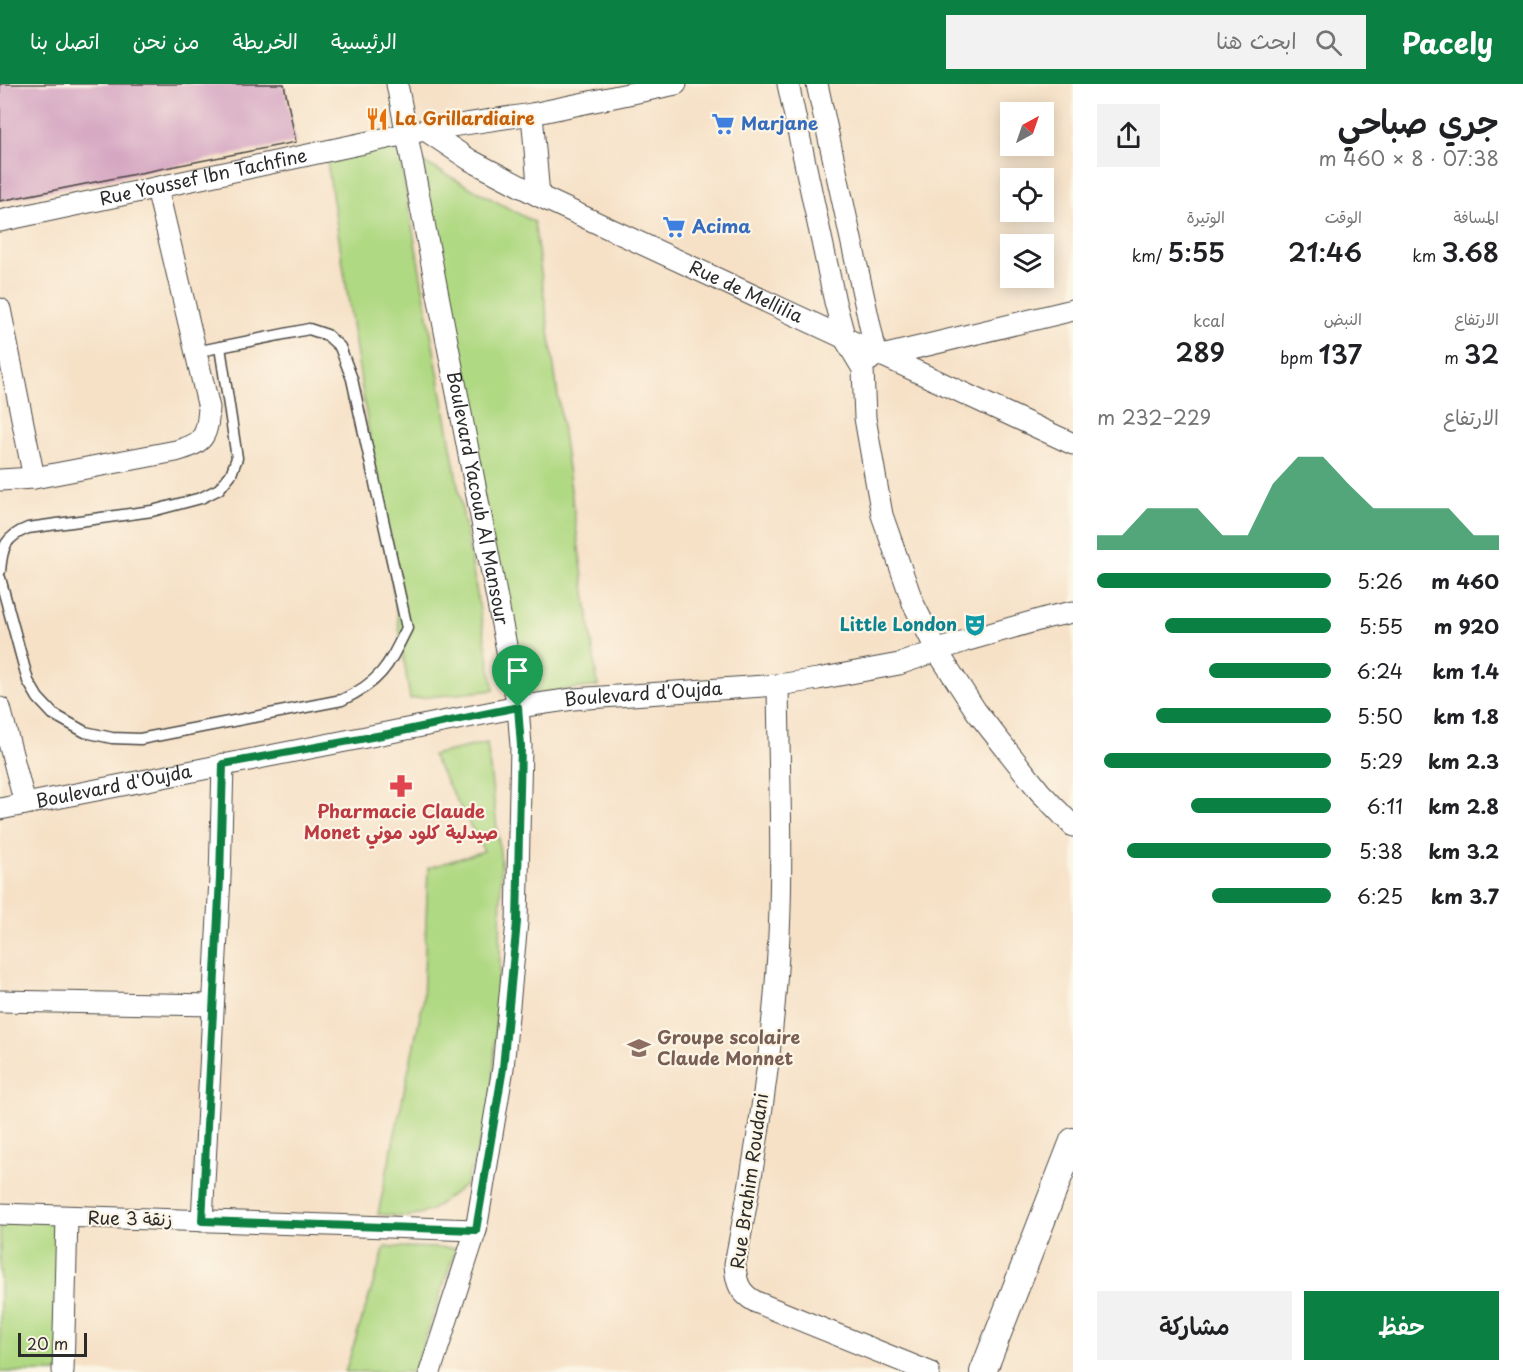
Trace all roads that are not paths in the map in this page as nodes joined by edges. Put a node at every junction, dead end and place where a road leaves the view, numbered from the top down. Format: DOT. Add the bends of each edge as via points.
graph roads {
  1 [pos="397,84"];
  2 [pos="676,84"];
  3 [pos="788,84"];
  4 [pos="817,84"];
  5 [pos="532,114"];
  6 [pos="416,132"];
  7 [pos="157,188"];
  8 [pos="539,196"];
  9 [pos="0,221"];
  10 [pos="0,309"];
  11 [pos="1073,310"];
  12 [pos="845,339"];
  13 [pos="220,347"];
  14 [pos="195,352"];
  15 [pos="873,359"];
  16 [pos="1073,444"];
  17 [pos="34,478"];
  18 [pos="0,480"];
  19 [pos="0,571"];
  20 [pos="0,578"];
  21 [pos="1073,612"];
  22 [pos="937,651"];
  23 [pos="778,685"];
  24 [pos="518,707"];
  25 [pos="0,708"];
  26 [pos="223,764"];
  27 [pos="25,804"];
  28 [pos="0,809"];
  29 [pos="1073,826"];
  30 [pos="0,1001"];
  31 [pos="213,1005"];
  32 [pos="1073,1140"];
  33 [pos="0,1214"];
  34 [pos="67,1218"];
  35 [pos="202,1221"];
  36 [pos="476,1230"];
  37 [pos="63,1372"];
  38 [pos="430,1372"];
  39 [pos="929,1372"];
  40 [pos="983,1372"];
  1 -- 6 [label="street, Boulevard Yacoub Al Mansour"];
  2 -- 5 [label="street, Rue Youssef Ibn Tachfine"];
  3 -- 12 [label="street"];
  4 -- 15 [label="street"];
  5 -- 6 [label="street, Rue Youssef Ibn Tachfine"];
  5 -- 8 [label="street"];
  6 -- 7 [label="street, Rue Youssef Ibn Tachfine"];
  6 -- 8 [label="street, Rue de Mellilia"];
  6 -- 24 [label="street, Boulevard Yacoub Al Mansour"];
  7 -- 9 [label="street, Rue Youssef Ibn Tachfine"];
  7 -- 14 [label="street"];
  8 -- 12 [label="street, Rue de Mellilia"];
  10 -- 17 [label="street"];
  11 -- 15 [label="street"];
  12 -- 15 [label="street, Rue de Mellilia"];
  13 -- 14 [label="lane"];
  13 -- 19 [label="lane" via="237,458 219,489 152,511 14,533 5,545"];
  13 -- 20 [label="lane" via="309,329 327,335 340,347 352,379 407,628 382,673 365,689 342,700 140,739 85,732 53,714 28,681"];
  14 -- 17 [label="street" via="208,408 208,428 202,440 176,451"];
  15 -- 16 [label="street, Rue de Mellilia"];
  15 -- 22 [label="street" via="865,418 882,514 913,603"];
  17 -- 18 [label="street"];
  21 -- 22 [label="street, Boulevard d'Oujda"];
  22 -- 23 [label="street, Boulevard d'Oujda" via="899,664"];
  22 -- 29 [label="street" via="976,711 1040,792"];
  23 -- 24 [label="street, Boulevard d'Oujda" via="573,699"];
  23 -- 39 [label="street, Rue Brahim Roudani" via="779,935 764,1085 736,1278 742,1293 756,1302"];
  24 -- 26 [label="street, Boulevard d'Oujda"];
  24 -- 36 [label="street, Boulevard Yacoub Al Mansour" via="521,746 517,922 503,1068"];
  25 -- 27 [label="street"];
  26 -- 27 [label="street, Boulevard d'Oujda"];
  26 -- 31 [label="street"];
  27 -- 28 [label="street, Boulevard d'Oujda"];
  30 -- 31 [label="street"];
  31 -- 35 [label="street"];
  32 -- 40 [label="street"];
  33 -- 34 [label="street, Rue 3 زنقة"];
  34 -- 35 [label="street, Rue 3 زنقة"];
  34 -- 37 [label="street"];
  35 -- 36 [label="street, Rue 3 زنقة"];
  36 -- 38 [label="street, Boulevard Yacoub Al Mansour"];
}
